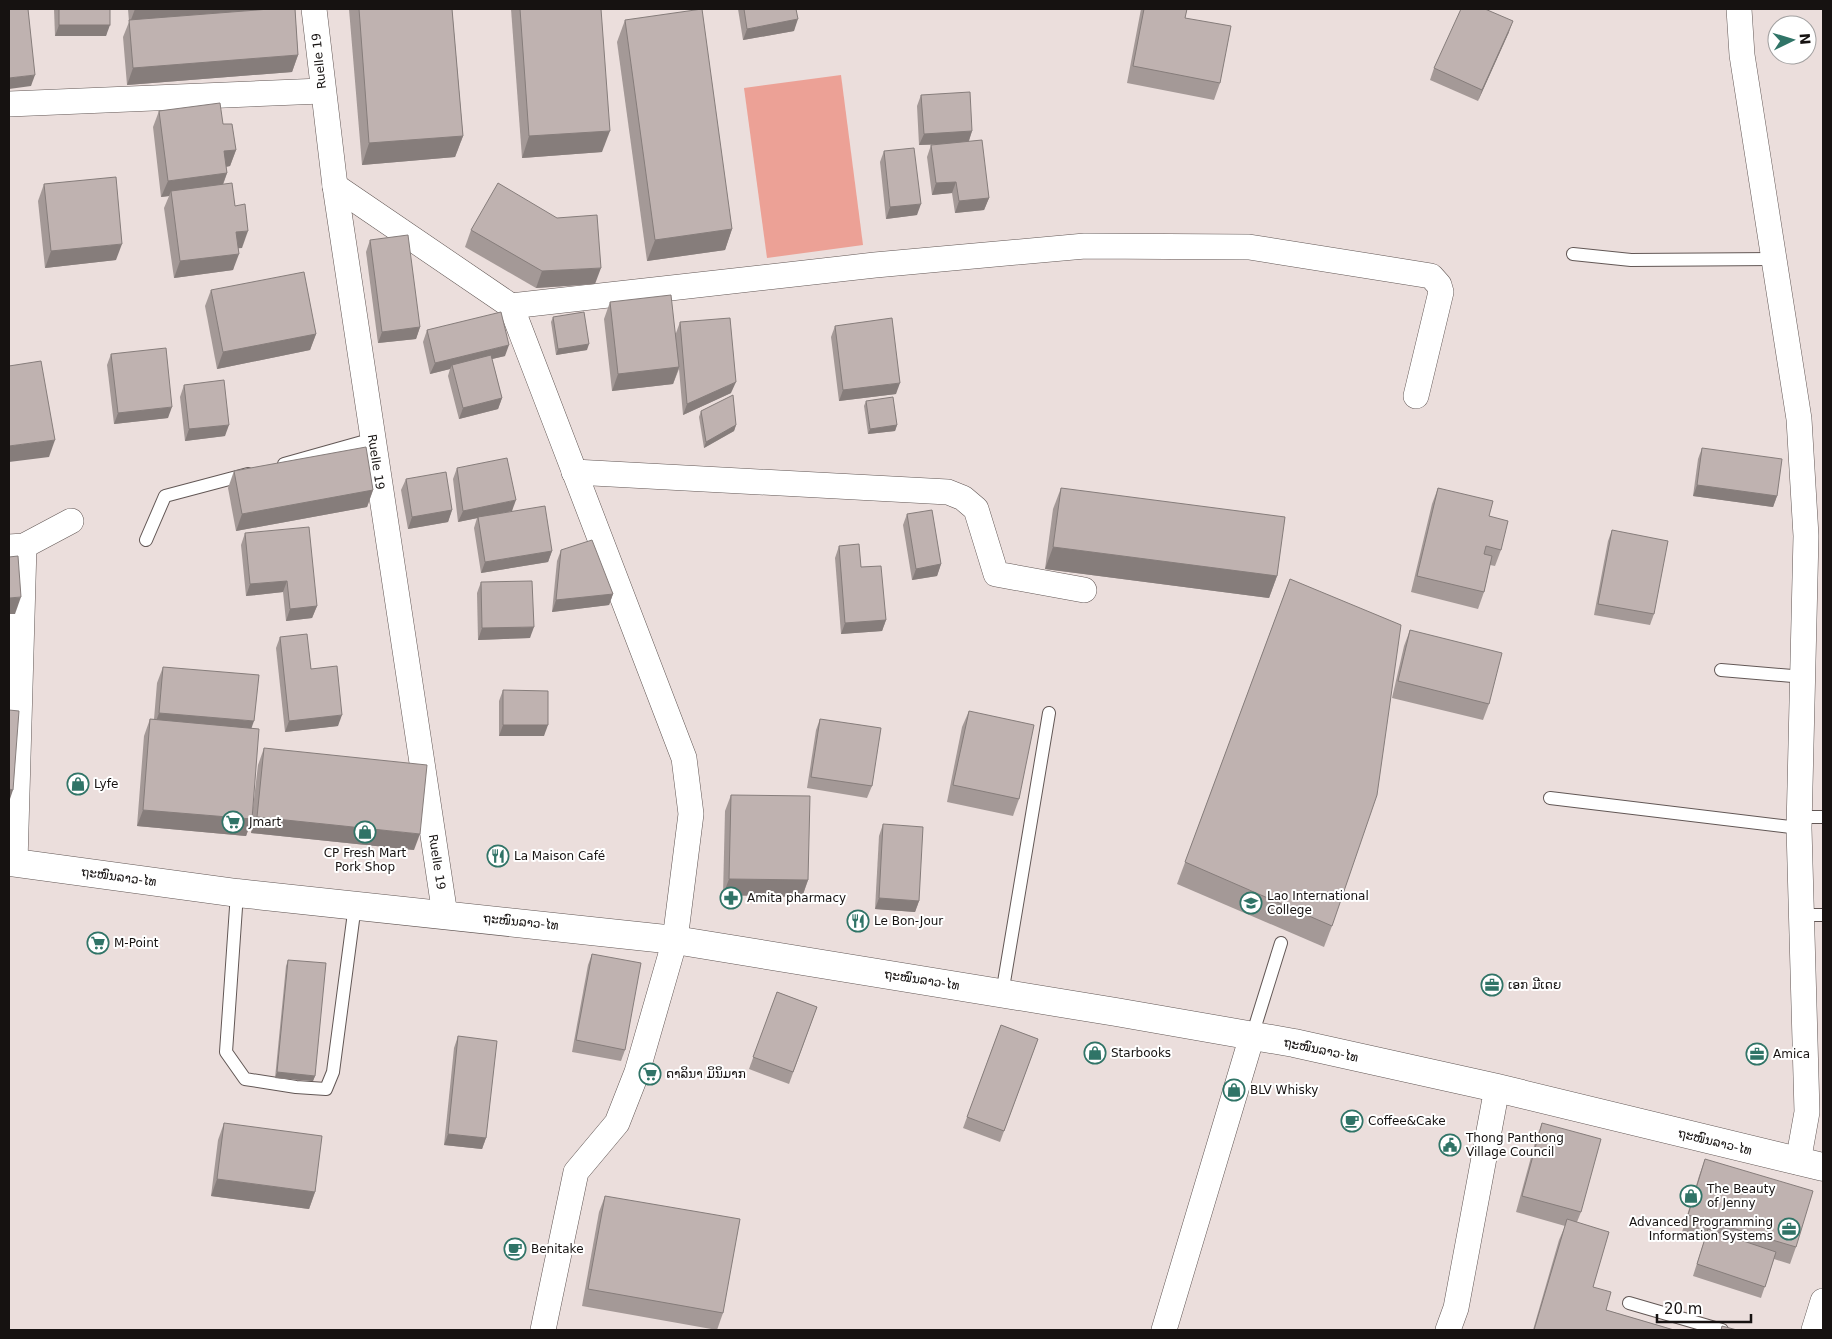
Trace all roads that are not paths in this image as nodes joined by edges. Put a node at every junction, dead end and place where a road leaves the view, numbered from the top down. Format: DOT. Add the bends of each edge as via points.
graph roads {
  1 [pos="314,9"];
  2 [pos="1739,9"];
  3 [pos="322,91"];
  4 [pos="9,104"];
  5 [pos="335,186"];
  6 [pos="1573,254"];
  7 [pos="1775,259"];
  8 [pos="510,306"];
  9 [pos="1416,396"];
  10 [pos="373,439"];
  11 [pos="574,472"];
  12 [pos="71,520"];
  13 [pos="146,540"];
  14 [pos="16,546"];
  15 [pos="1084,590"];
  16 [pos="15,628"];
  17 [pos="1721,670"];
  18 [pos="1804,677"];
  19 [pos="1050,714"];
  20 [pos="1550,798"];
  21 [pos="1807,821"];
  22 [pos="12,863"];
  23 [pos="238,893"];
  24 [pos="355,905"];
  25 [pos="445,915"];
  26 [pos="1813,915"];
  27 [pos="676,940"];
  28 [pos="1281,943"];
  29 [pos="1002,994"];
  30 [pos="1252,1036"];
  31 [pos="1497,1088"];
  32 [pos="1811,1165"];
  33 [pos="1823,1301"];
  34 [pos="1629,1303"];
  35 [pos="543,1330"];
  36 [pos="1164,1330"];
  37 [pos="1448,1330"];
  38 [pos="1722,1330"];
  39 [pos="1814,1330"];
  1 -- 3 [label="street, Ruelle 19"];
  2 -- 7 [label="street" via="1742,55"];
  3 -- 4 [label="street"];
  3 -- 5 [label="street, Ruelle 19"];
  5 -- 8 [label="street"];
  5 -- 10 [label="street, Ruelle 19"];
  6 -- 7 [label="lane" via="1631,260"];
  7 -- 18 [label="street" via="1799,419 1806,536"];
  8 -- 9 [label="street" via="875,264 1085,246 1248,247 1431,276 1439,284 1441,292"];
  8 -- 11 [label="street"];
  10 -- 13 [label="lane" via="165,496"];
  10 -- 25 [label="street, Ruelle 19"];
  11 -- 15 [label="street" via="948,492 963,498 976,509 996,574"];
  11 -- 27 [label="street" via="684,758 691,814"];
  12 -- 14 [label="street"];
  14 -- 16 [label="street"];
  16 -- 22 [label="street"];
  17 -- 18 [label="lane"];
  18 -- 21 [label="street"];
  19 -- 29 [label="lane"];
  20 -- 21 [label="lane"];
  21 -- 26 [label="street"];
  22 -- 23 [label="street, ຖະໜົນລາວ-ໄທ"];
  23 -- 24 [label="street, ຖະໜົນລາວ-ໄທ"];
  23 -- 24 [label="lane" via="226,1052 245,1079 296,1087 326,1089 334,1072"];
  24 -- 25 [label="street, ຖະໜົນລາວ-ໄທ"];
  25 -- 27 [label="street, ຖະໜົນລາວ-ໄທ"];
  26 -- 32 [label="street" via="1807,1112"];
  27 -- 29 [label="street, ຖະໜົນລາວ-ໄທ"];
  27 -- 35 [label="street" via="637,1072 617,1123 576,1172"];
  28 -- 30 [label="lane"];
  29 -- 30 [label="street, ຖະໜົນລາວ-ໄທ"];
  30 -- 31 [label="street, ຖະໜົນລາວ-ໄທ"];
  30 -- 36 [label="street"];
  31 -- 32 [label="street, ຖະໜົນລາວ-ໄທ"];
  31 -- 37 [label="street" via="1456,1308"];
  33 -- 39 [label="street"];
  34 -- 38 [label="lane"];
}
